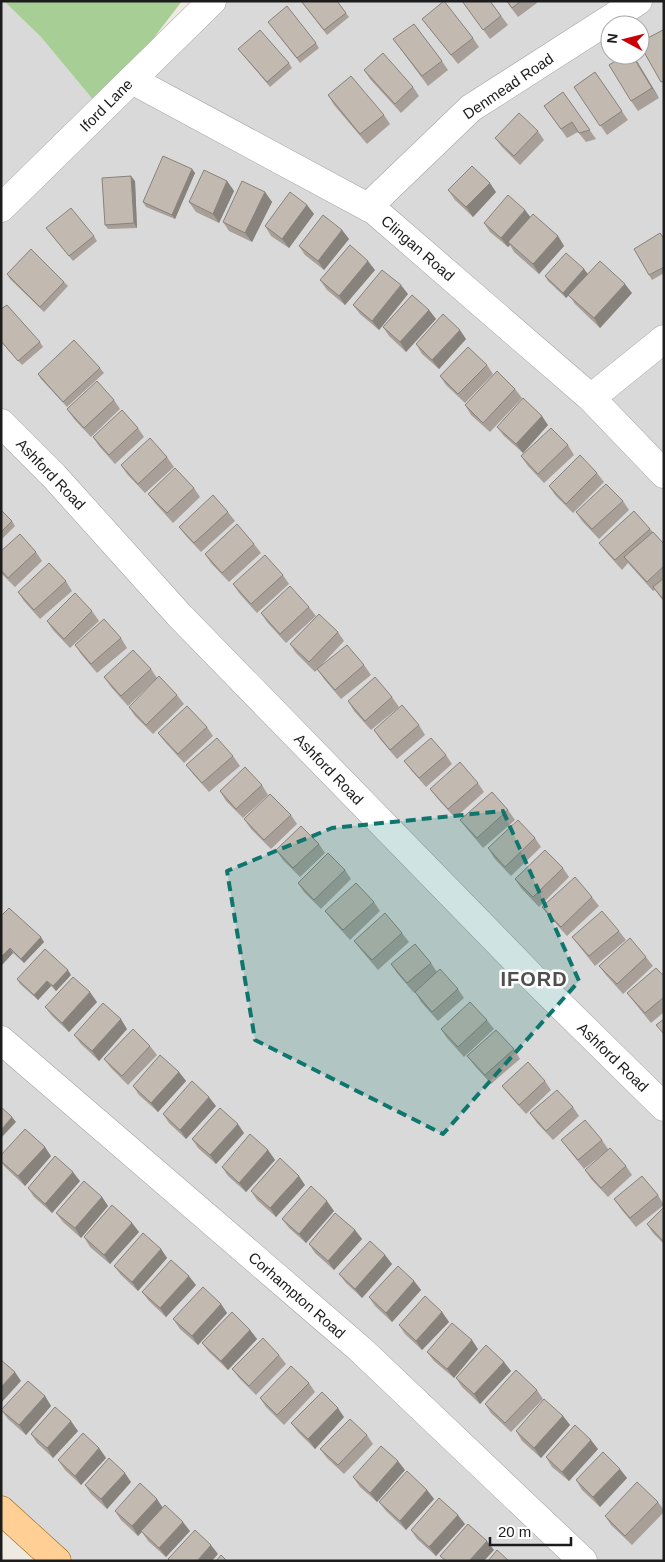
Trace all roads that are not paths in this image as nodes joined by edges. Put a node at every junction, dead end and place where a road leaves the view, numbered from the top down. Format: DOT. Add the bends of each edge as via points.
graph roads {
  1 [pos="212,1"];
  2 [pos="638,1"];
  3 [pos="132,80"];
  4 [pos="368,207"];
  5 [pos="1,208"];
  6 [pos="664,339"];
  7 [pos="591,398"];
  8 [pos="1,423"];
  9 [pos="664,474"];
  10 [pos="1,1040"];
  11 [pos="664,1106"];
  12 [pos="1,1510"];
  13 [pos="57,1561"];
  14 [pos="583,1561"];
  1 -- 3 [label="street, Iford Lane"];
  2 -- 4 [label="street, Denmead Road" via="471,108"];
  3 -- 4 [label="street, Clingan Road"];
  3 -- 5 [label="street, Iford Lane"];
  4 -- 7 [label="street, Clingan Road"];
  6 -- 7 [label="street"];
  7 -- 9 [label="street, Clingan Road"];
  8 -- 11 [label="street, Ashford Road" via="54,476 179,615 534,979"];
  10 -- 14 [label="street, Corhampton Road" via="360,1349"];
  12 -- 13 [label="main road"];
}
